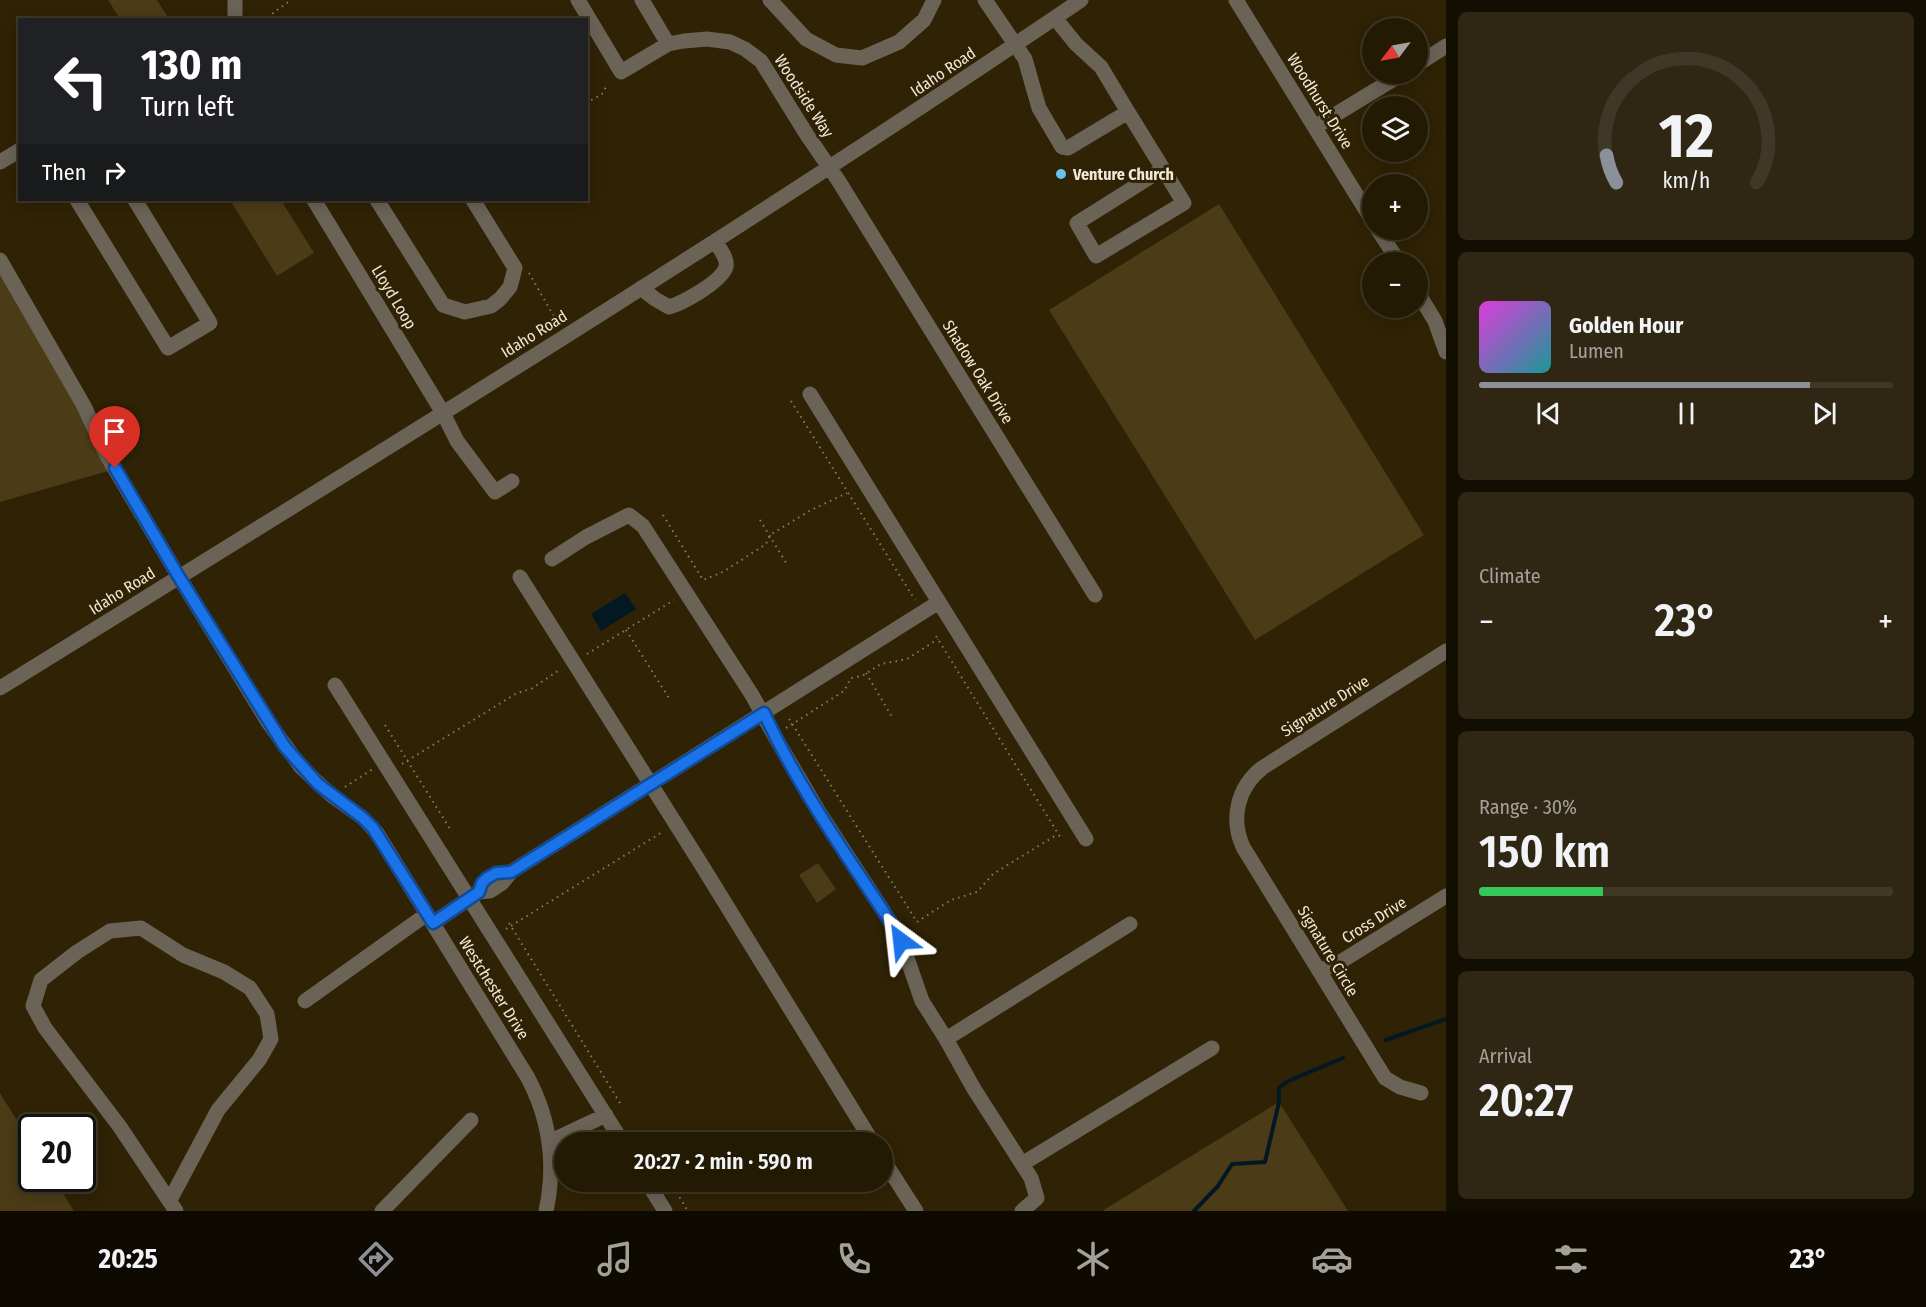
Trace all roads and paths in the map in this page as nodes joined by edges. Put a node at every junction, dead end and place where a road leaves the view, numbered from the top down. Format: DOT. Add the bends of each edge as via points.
graph roads {
  1 [pos="235,0"];
  2 [pos="291,0"];
  3 [pos="578,0"];
  4 [pos="642,0"];
  5 [pos="770,0"];
  6 [pos="934,0"];
  7 [pos="985,0"];
  8 [pos="1081,0"];
  9 [pos="1236,0"];
  10 [pos="235,18"];
  11 [pos="272,18"];
  12 [pos="1055,18"];
  13 [pos="668,44"];
  14 [pos="1015,46"];
  15 [pos="1446,46"];
  16 [pos="1428,58"];
  17 [pos="1386,84"];
  18 [pos="607,85"];
  19 [pos="588,102"];
  20 [pos="1128,112"];
  21 [pos="1315,127"];
  22 [pos="18,151"];
  23 [pos="0,162"];
  24 [pos="830,169"];
  25 [pos="1163,169"];
  26 [pos="77,201"];
  27 [pos="136,201"];
  28 [pos="315,201"];
  29 [pos="378,201"];
  30 [pos="474,201"];
  31 [pos="1362,204"];
  32 [pos="715,241"];
  33 [pos="0,260"];
  34 [pos="641,288"];
  35 [pos="1428,309"];
  36 [pos="1446,352"];
  37 [pos="810,394"];
  38 [pos="791,401"];
  39 [pos="443,413"];
  40 [pos="512,481"];
  41 [pos="848,493"];
  42 [pos="663,515"];
  43 [pos="760,520"];
  44 [pos="770,535"];
  45 [pos="552,559"];
  46 [pos="789,566"];
  47 [pos="179,577"];
  48 [pos="520,577"];
  49 [pos="686,591"];
  50 [pos="1095,595"];
  51 [pos="915,600"];
  52 [pos="939,602"];
  53 [pos="626,630"];
  54 [pos="1446,651"];
  55 [pos="574,662"];
  56 [pos="866,673"];
  57 [pos="335,685"];
  58 [pos="0,688"];
  59 [pos="669,698"];
  60 [pos="764,713"];
  61 [pos="892,717"];
  62 [pos="789,719"];
  63 [pos="385,724"];
  64 [pos="792,724"];
  65 [pos="774,735"];
  66 [pos="407,760"];
  67 [pos="386,767"];
  68 [pos="651,784"];
  69 [pos="331,795"];
  70 [pos="1238,805"];
  71 [pos="676,823"];
  72 [pos="452,832"];
  73 [pos="1058,834"];
  74 [pos="1086,839"];
  75 [pos="1062,840"];
  76 [pos="474,896"];
  77 [pos="1446,896"];
  78 [pos="430,918"];
  79 [pos="1130,924"];
  80 [pos="510,925"];
  81 [pos="493,937"];
  82 [pos="1319,971"];
  83 [pos="305,1001"];
  84 [pos="946,1039"];
  85 [pos="1212,1048"];
  86 [pos="1420,1093"];
  87 [pos="620,1103"];
  88 [pos="606,1115"];
  89 [pos="471,1120"];
  90 [pos="616,1132"];
  91 [pos="866,1132"];
  92 [pos="549,1142"];
  93 [pos="1022,1164"];
  94 [pos="893,1175"];
  95 [pos="653,1192"];
  96 [pos="676,1192"];
  97 [pos="173,1205"];
  98 [pos="382,1211"];
  99 [pos="546,1211"];
  100 [pos="665,1211"];
  101 [pos="688,1211"];
  102 [pos="916,1211"];
  103 [pos="1022,1211"];
  1 -- 10 [label="street"];
  2 -- 11 [label="path" via="273,13"];
  3 -- 13 [label="street, Woodside Way" via="621,72"];
  4 -- 13 [label="street"];
  5 -- 6 [label="street" via="806,39 836,55 862,58 899,42 924,20"];
  7 -- 14 [label="street"];
  8 -- 12 [label="street, Idaho Road"];
  9 -- 21 [label="street, Woodhurst Drive"];
  12 -- 14 [label="street, Idaho Road"];
  12 -- 20 [label="street" via="1101,67"];
  13 -- 24 [label="street, Woodside Way" via="703,38 730,42 761,61"];
  14 -- 20 [label="street" via="1025,59 1039,108 1062,147 1068,148"];
  14 -- 24 [label="street, Idaho Road"];
  15 -- 16 [label="street"];
  17 -- 21 [label="street"];
  18 -- 19 [label="path" via="602,94"];
  20 -- 25 [label="street"];
  21 -- 31 [label="street, Woodhurst Drive"];
  22 -- 23 [label="street"];
  24 -- 32 [label="street, Idaho Road"];
  24 -- 50 [label="street, Shadow Oak Drive"];
  25 -- 25 [label="street" via="1184,203 1096,256 1077,223"];
  26 -- 27 [label="street" via="168,348 210,323"];
  28 -- 39 [label="street, Lloyd Loop"];
  29 -- 30 [label="street" via="443,305 465,312 482,310 500,299 510,287 515,268"];
  32 -- 34 [label="street, Idaho Road"];
  32 -- 34 [label="street" via="726,267 719,278 702,289 669,307"];
  33 -- 47 [label="street, Westchester Drive" via="84,406 107,456"];
  34 -- 39 [label="street, Idaho Road"];
  35 -- 36 [label="street"];
  37 -- 52 [label="street"];
  38 -- 41 [label="path"];
  39 -- 40 [label="street, Lloyd Loop" via="457,441 495,492"];
  39 -- 47 [label="street, Idaho Road"];
  41 -- 44 [label="path"];
  41 -- 51 [label="path"];
  42 -- 44 [label="path" via="703,580 751,555 766,544"];
  43 -- 44 [label="path"];
  44 -- 46 [label="path"];
  45 -- 49 [label="street" via="629,515 643,526"];
  47 -- 58 [label="street, Idaho Road"];
  47 -- 69 [label="street, Westchester Drive" via="285,747"];
  48 -- 55 [label="street"];
  49 -- 53 [label="path"];
  49 -- 60 [label="street"];
  52 -- 60 [label="street"];
  52 -- 74 [label="street"];
  53 -- 55 [label="path"];
  53 -- 59 [label="path"];
  54 -- 70 [label="street, Signature Drive" via="1262,768 1250,779"];
  55 -- 66 [label="path"];
  55 -- 68 [label="street"];
  56 -- 61 [label="path"];
  56 -- 64 [label="path" via="851,678 844,691"];
  56 -- 73 [label="path" via="881,664 908,659 937,637"];
  57 -- 67 [label="street"];
  60 -- 65 [label="street"];
  60 -- 68 [label="street"];
  62 -- 64 [label="path"];
  63 -- 66 [label="path"];
  64 -- 65 [label="path"];
  64 -- 73 [label="path" via="917,922 951,900 981,889 993,874"];
  65 -- 84 [label="street" via="899,935 922,1001"];
  66 -- 67 [label="path"];
  66 -- 72 [label="path"];
  67 -- 69 [label="path"];
  67 -- 76 [label="street"];
  68 -- 71 [label="street"];
  68 -- 76 [label="street" via="511,872 487,878"];
  69 -- 78 [label="street, Westchester Drive" via="373,828"];
  70 -- 82 [label="street, Signature Circle" via="1237,828 1243,847"];
  71 -- 80 [label="path"];
  71 -- 91 [label="street"];
  73 -- 75 [label="path"];
  76 -- 78 [label="street"];
  76 -- 81 [label="street"];
  77 -- 82 [label="street, Cross Drive" via="1337,964"];
  78 -- 83 [label="street"];
  78 -- 92 [label="street, Westchester Drive" via="528,1078"];
  79 -- 84 [label="street"];
  80 -- 81 [label="path"];
  80 -- 87 [label="path"];
  81 -- 88 [label="street"];
  82 -- 86 [label="street, Signature Circle" via="1385,1078"];
  84 -- 93 [label="street"];
  85 -- 93 [label="street"];
  88 -- 90 [label="street"];
  88 -- 92 [label="street"];
  89 -- 98 [label="street"];
  92 -- 99 [label="street, Westchester Drive" via="551,1172"];
  93 -- 103 [label="street" via="1037,1198"];
  94 -- 102 [label="street"];
  95 -- 100 [label="street"];
  96 -- 101 [label="path"];
  97 -- 97 [label="street" via="33,1006 41,980 110,931 141,928 183,955 250,988 267,1014 271,1039 218,1110"];
}
